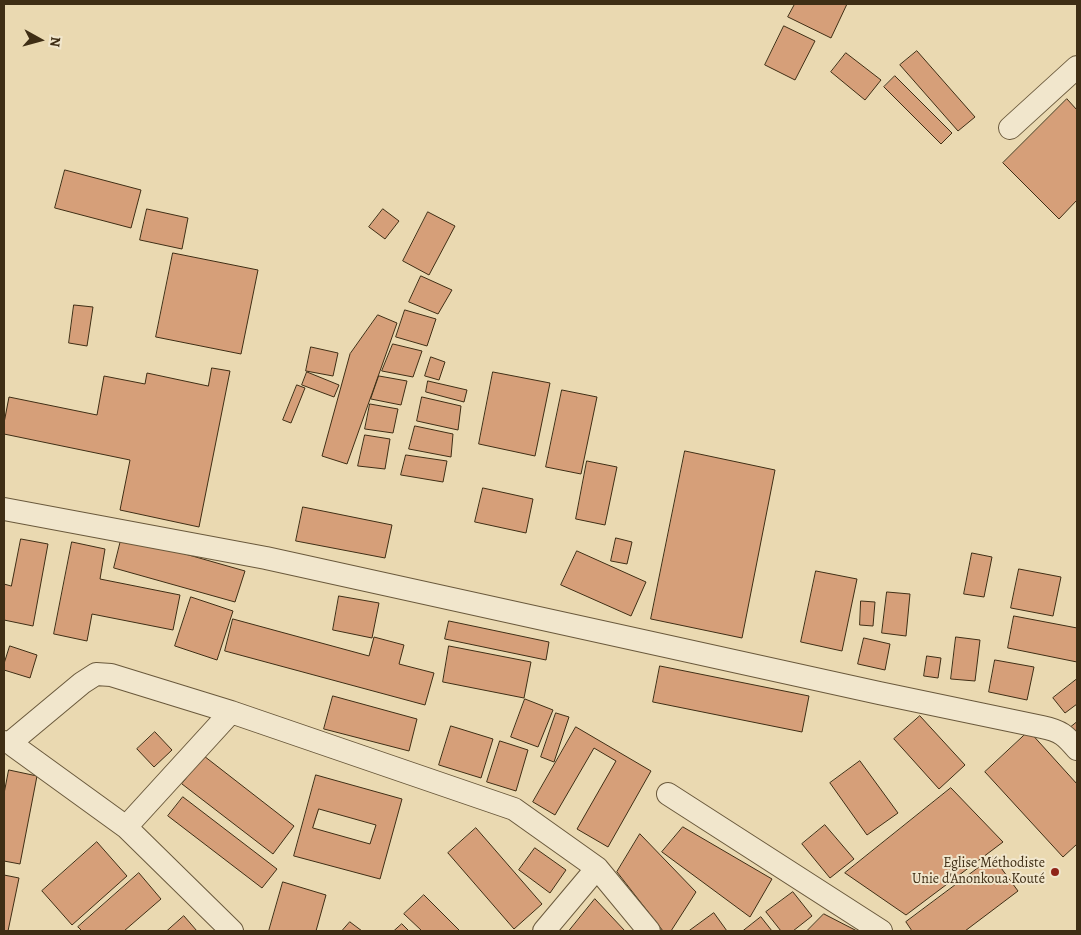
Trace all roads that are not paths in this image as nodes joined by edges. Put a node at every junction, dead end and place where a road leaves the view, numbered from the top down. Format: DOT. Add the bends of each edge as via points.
graph roads {
  1 [pos="1077,67"];
  2 [pos="1010,128"];
  3 [pos="4,509"];
  4 [pos="231,712"];
  5 [pos="7,742"];
  6 [pos="1077,749"];
  7 [pos="668,794"];
  8 [pos="126,828"];
  9 [pos="597,868"];
  10 [pos="232,931"];
  11 [pos="544,931"];
  12 [pos="649,931"];
  13 [pos="881,931"];
  1 -- 2 [label="street"];
  3 -- 6 [label="street" via="266,558 1042,726 1066,736"];
  4 -- 5 [label="street" via="111,675 96,674"];
  4 -- 8 [label="street"];
  4 -- 9 [label="street" via="514,809"];
  5 -- 8 [label="street"];
  7 -- 13 [label="street"];
  8 -- 10 [label="street"];
  9 -- 11 [label="street"];
  9 -- 12 [label="street"];
}
